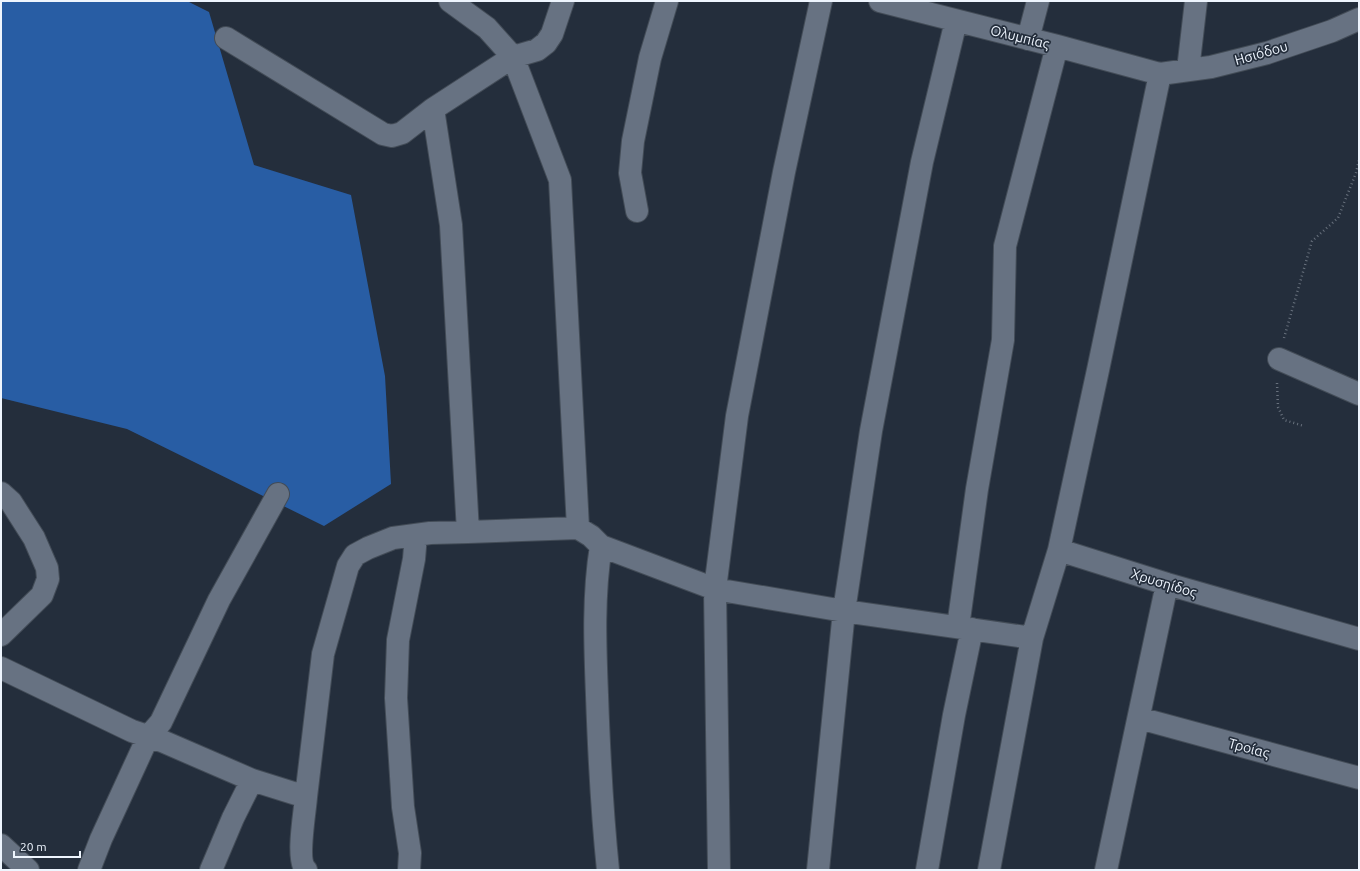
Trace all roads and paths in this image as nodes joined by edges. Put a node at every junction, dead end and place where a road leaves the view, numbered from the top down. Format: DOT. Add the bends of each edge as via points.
graph roads {
  1 [pos="450,1"];
  2 [pos="563,1"];
  3 [pos="666,1"];
  4 [pos="821,1"];
  5 [pos="880,1"];
  6 [pos="1038,1"];
  7 [pos="1196,1"];
  8 [pos="1359,19"];
  9 [pos="956,21"];
  10 [pos="226,38"];
  11 [pos="1028,39"];
  12 [pos="1057,46"];
  13 [pos="513,57"];
  14 [pos="1188,70"];
  15 [pos="1160,74"];
  16 [pos="433,109"];
  17 [pos="1359,160"];
  18 [pos="637,212"];
  19 [pos="1279,359"];
  20 [pos="1359,394"];
  21 [pos="1304,426"];
  22 [pos="1,493"];
  23 [pos="278,494"];
  24 [pos="578,528"];
  25 [pos="468,532"];
  26 [pos="416,535"];
  27 [pos="602,546"];
  28 [pos="1059,550"];
  29 [pos="1167,584"];
  30 [pos="715,589"];
  31 [pos="844,611"];
  32 [pos="965,628"];
  33 [pos="1,635"];
  34 [pos="1032,638"];
  35 [pos="1359,640"];
  36 [pos="1,668"];
  37 [pos="1139,718"];
  38 [pos="148,737"];
  39 [pos="1359,778"];
  40 [pos="252,780"];
  41 [pos="306,797"];
  42 [pos="1,845"];
  43 [pos="28,870"];
  44 [pos="89,870"];
  45 [pos="211,870"];
  46 [pos="306,870"];
  47 [pos="409,870"];
  48 [pos="608,870"];
  49 [pos="719,870"];
  50 [pos="818,870"];
  51 [pos="927,870"];
  52 [pos="989,870"];
  53 [pos="1106,870"];
  1 -- 13 [label="street" via="487,28"];
  2 -- 13 [label="street" via="552,34 546,43 537,50"];
  3 -- 18 [label="street" via="650,58 633,141 630,173"];
  4 -- 30 [label="street" via="784,172 737,416"];
  5 -- 9 [label="street, Ολυμπίας"];
  6 -- 11 [label="street"];
  7 -- 14 [label="street"];
  8 -- 14 [label="street, Ησιόδου" via="1267,53"];
  9 -- 11 [label="street, Ολυμπίας"];
  9 -- 31 [label="street" via="922,162 898,282 871,431"];
  10 -- 16 [label="street" via="383,134 392,136 402,133"];
  11 -- 12 [label="street, Ολυμπίας"];
  12 -- 15 [label="street, Ολυμπίας"];
  12 -- 32 [label="street" via="1005,246 1003,340 977,489"];
  13 -- 16 [label="street"];
  13 -- 24 [label="street" via="560,180"];
  14 -- 15 [label="street, Ησιόδου"];
  15 -- 28 [label="street"];
  16 -- 25 [label="street" via="451,225"];
  17 -- 19 [label="path" via="1338,218 1312,241"];
  19 -- 20 [label="street"];
  19 -- 21 [label="path" via="1278,407 1284,420"];
  22 -- 33 [label="street" via="11,502 34,538 47,568 48,579 42,594"];
  23 -- 38 [label="street" via="219,600 161,722"];
  24 -- 25 [label="street"];
  24 -- 27 [label="street"];
  25 -- 26 [label="street"];
  26 -- 41 [label="street" via="393,538 368,548 355,555 348,566 323,654"];
  26 -- 47 [label="street" via="414,560 398,640 396,698 403,807 410,853"];
  27 -- 30 [label="street"];
  27 -- 48 [label="street" via="598,568 595,635 602,816"];
  28 -- 29 [label="street, Χρυσηίδος"];
  28 -- 34 [label="street"];
  29 -- 35 [label="street, Χρυσηίδος"];
  29 -- 37 [label="street"];
  30 -- 31 [label="street"];
  30 -- 49 [label="street"];
  31 -- 32 [label="street"];
  31 -- 50 [label="street"];
  32 -- 34 [label="street"];
  32 -- 51 [label="street" via="954,715"];
  34 -- 52 [label="street"];
  36 -- 38 [label="street"];
  37 -- 39 [label="street, Τροίας"];
  37 -- 53 [label="street"];
  38 -- 40 [label="street"];
  38 -- 44 [label="street"];
  40 -- 41 [label="street"];
  40 -- 45 [label="street"];
  41 -- 46 [label="street" via="300,855 303,868"];
  42 -- 43 [label="street"];
}
